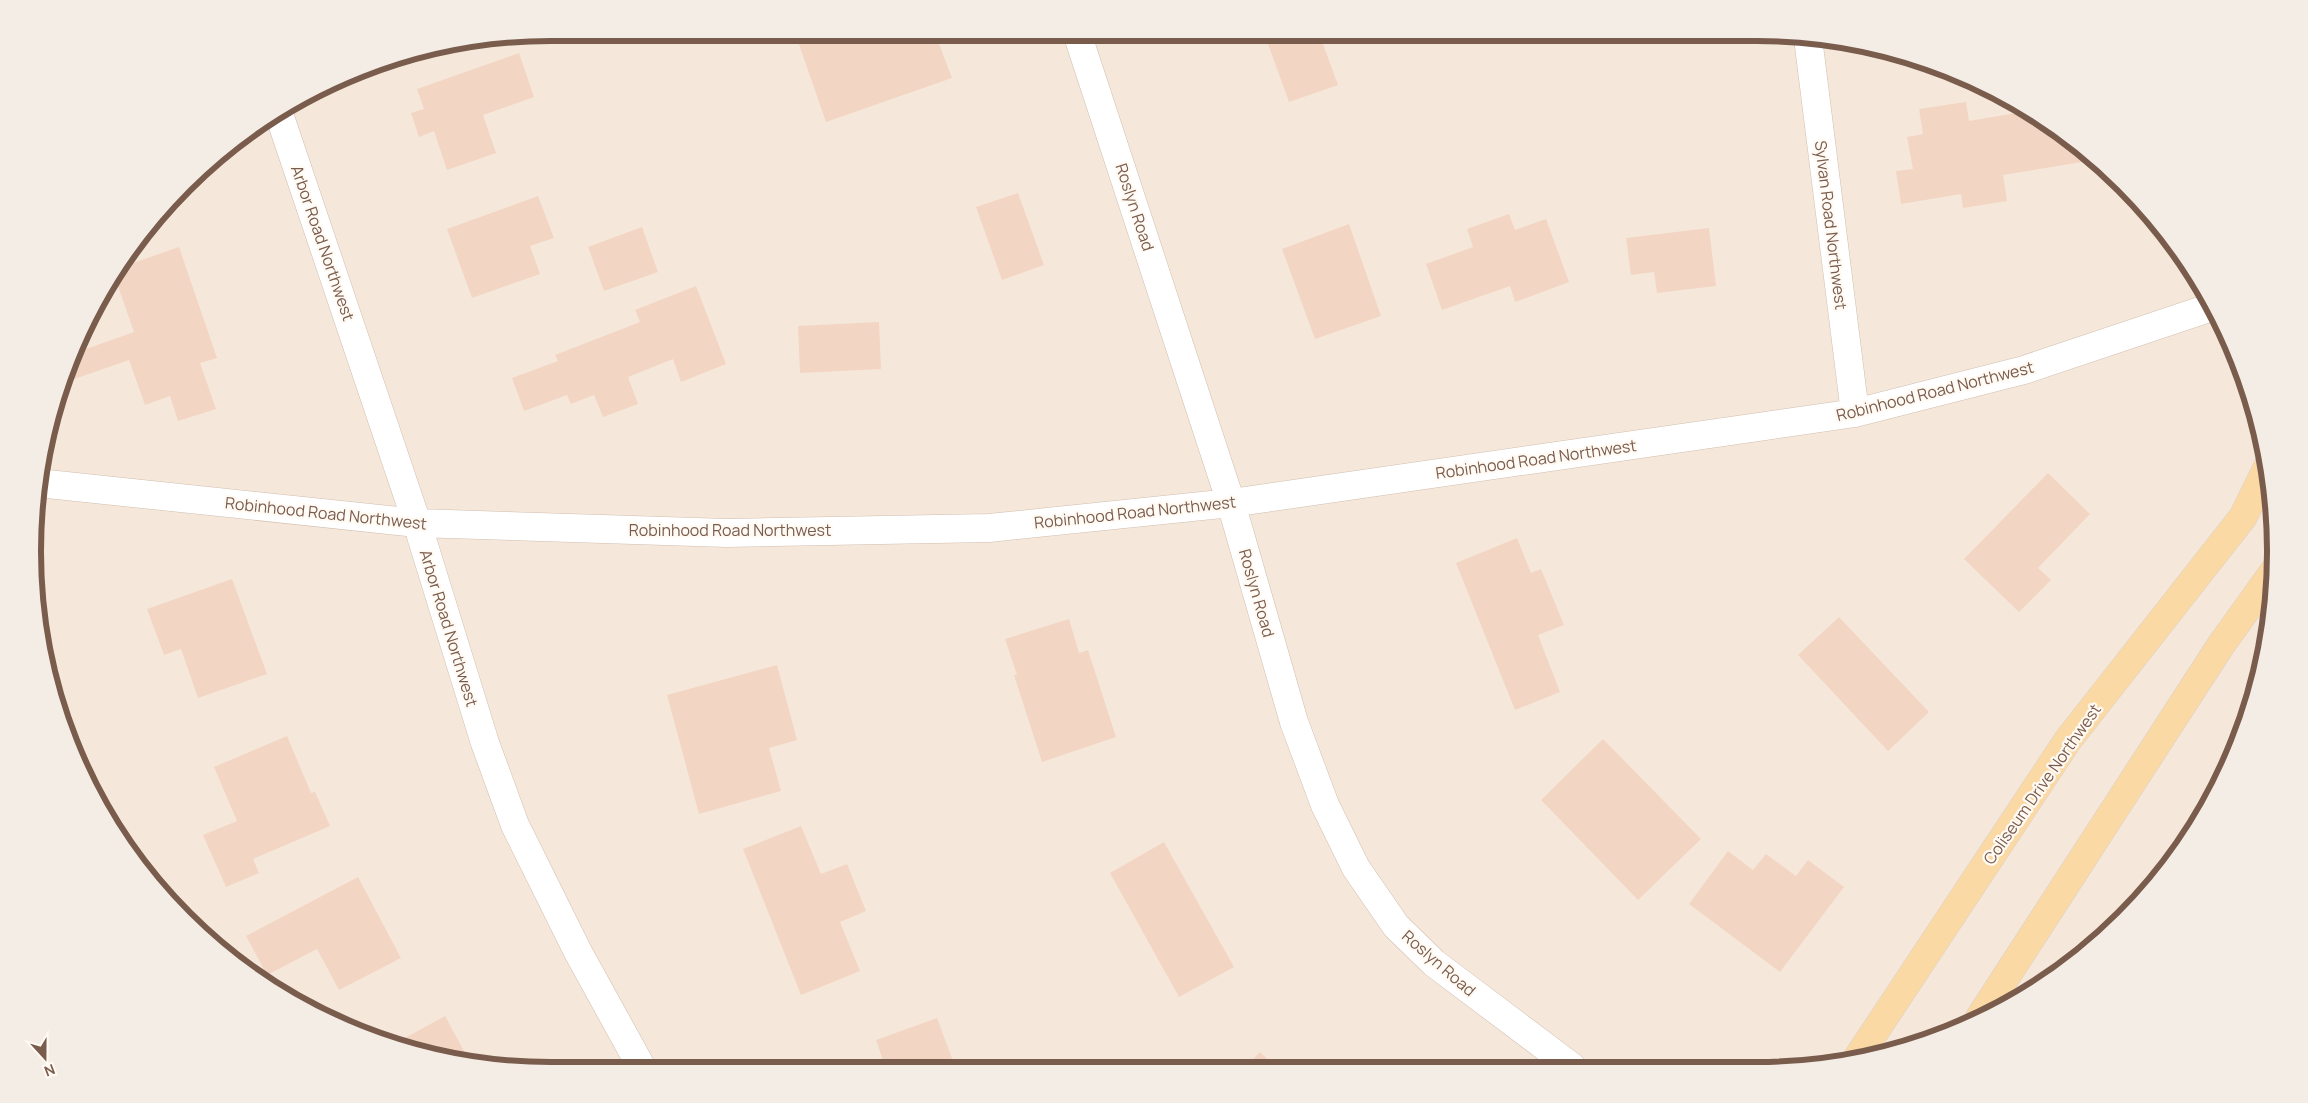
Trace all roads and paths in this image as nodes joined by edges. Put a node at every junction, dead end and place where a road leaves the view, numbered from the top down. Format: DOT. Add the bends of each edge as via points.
graph roads {
  1 [pos="1080,41"];
  2 [pos="1809,44"];
  3 [pos="281,119"];
  4 [pos="2205,309"];
  5 [pos="1855,413"];
  6 [pos="2261,480"];
  7 [pos="46,484"];
  8 [pos="1231,503"];
  9 [pos="417,523"];
  10 [pos="2266,583"];
  11 [pos="1987,1006"];
  12 [pos="1862,1050"];
  13 [pos="639,1062"];
  14 [pos="1565,1062"];
  1 -- 8 [label="street, Roslyn Road"];
  2 -- 5 [label="street, Sylvan Road Northwest"];
  3 -- 9 [label="street, Arbor Road Northwest"];
  4 -- 5 [label="street, Robinhood Road Northwest" via="2024,370"];
  5 -- 8 [label="street, Robinhood Road Northwest"];
  6 -- 12 [label="main road, Coliseum Drive Northwest" via="2243,517 2068,740"];
  7 -- 9 [label="street, Robinhood Road Northwest"];
  8 -- 9 [label="street, Robinhood Road Northwest" via="979,528 726,533"];
  8 -- 14 [label="street, Roslyn Road" via="1294,722 1325,805 1356,868 1396,926 1434,963"];
  9 -- 13 [label="street, Arbor Road Northwest" via="485,742 515,825 578,952"];
  10 -- 11 [label="main road" via="2221,645"];
}
